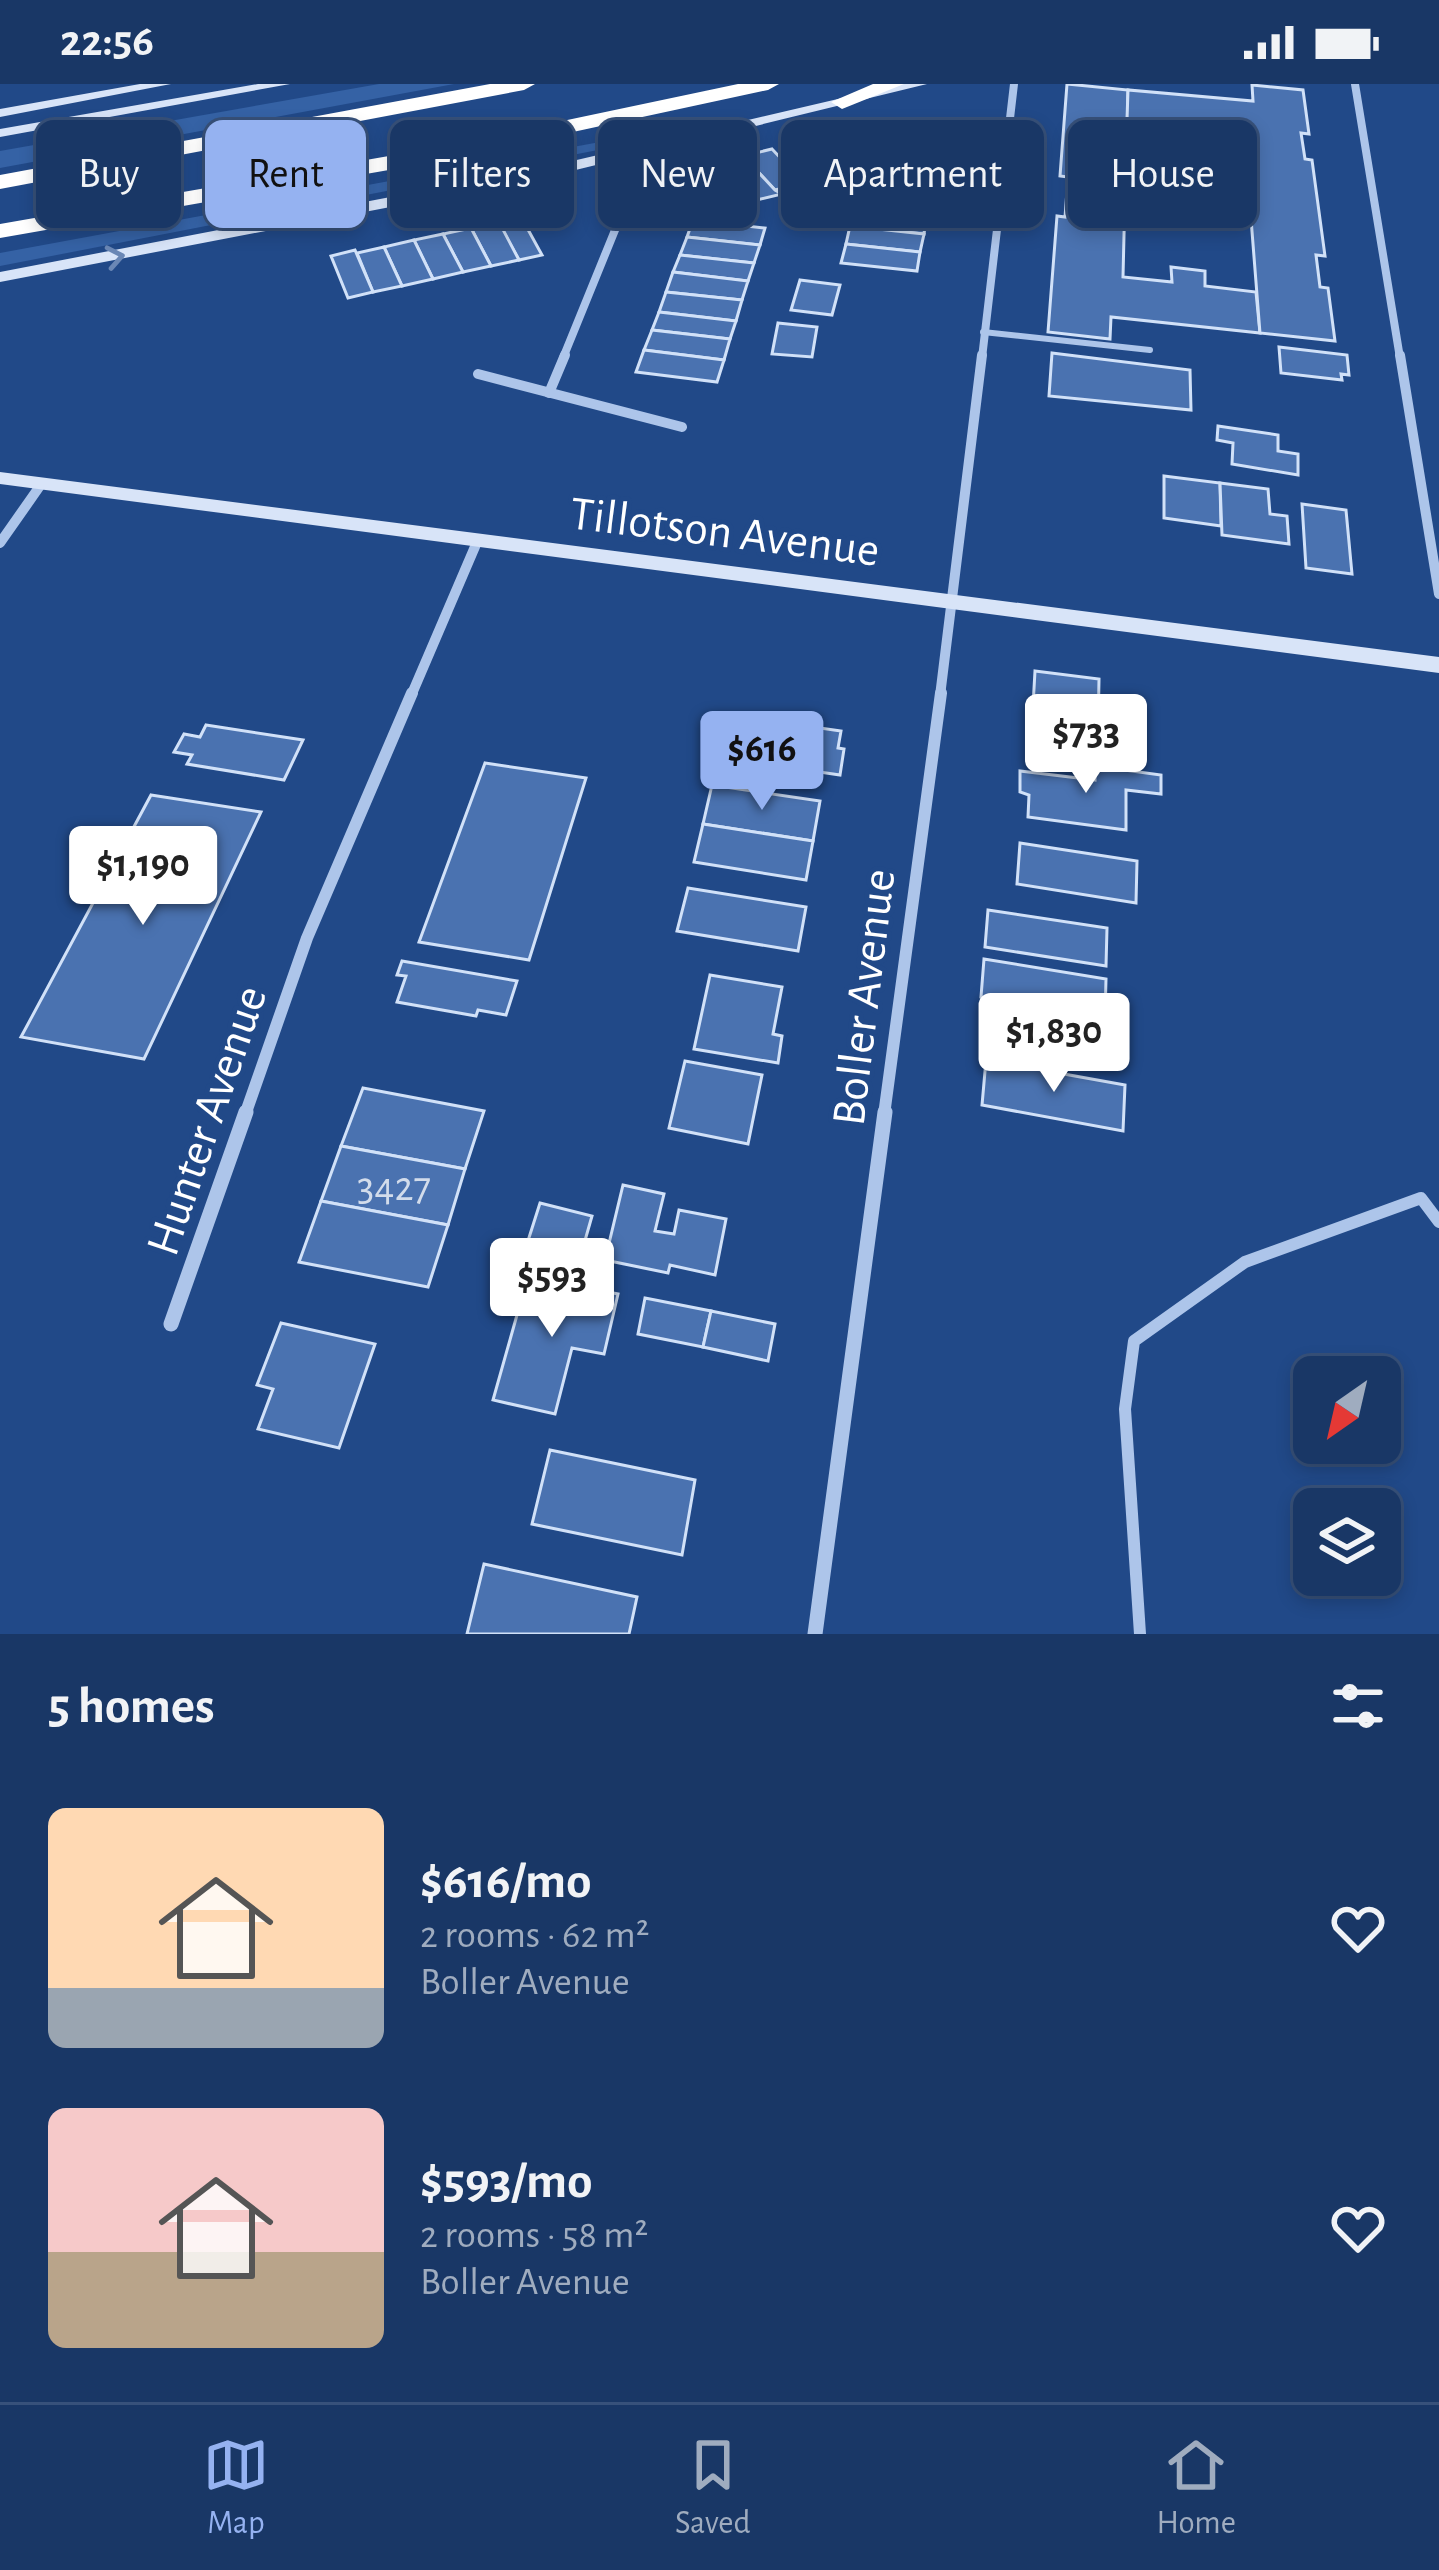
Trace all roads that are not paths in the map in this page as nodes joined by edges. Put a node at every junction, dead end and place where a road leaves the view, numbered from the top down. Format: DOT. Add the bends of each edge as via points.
graph roads {
  1 [pos="164,84"];
  2 [pos="284,84"];
  3 [pos="524,84"];
  4 [pos="768,84"];
  5 [pos="893,84"];
  6 [pos="920,84"];
  7 [pos="1014,84"];
  8 [pos="1355,84"];
  9 [pos="86,91"];
  10 [pos="50,95"];
  11 [pos="842,102"];
  12 [pos="0,113"];
  13 [pos="65,120"];
  14 [pos="67,120"];
  15 [pos="77,120"];
  16 [pos="757,123"];
  17 [pos="36,127"];
  18 [pos="0,134"];
  19 [pos="598,160"];
  20 [pos="0,182"];
  21 [pos="616,228"];
  22 [pos="0,231"];
  23 [pos="0,277"];
  24 [pos="983,332"];
  25 [pos="1150,350"];
  26 [pos="478,374"];
  27 [pos="549,392"];
  28 [pos="682,427"];
  29 [pos="0,478"];
  30 [pos="42,483"];
  31 [pos="477,542"];
  32 [pos="0,543"];
  33 [pos="1439,593"];
  34 [pos="953,600"];
  35 [pos="1439,665"];
  36 [pos="1439,1222"];
  37 [pos="171,1324"];
  38 [pos="815,1634"];
  39 [pos="1140,1634"];
  1 -- 9 [label="main road"];
  2 -- 15 [label="main road"];
  3 -- 20 [label="highway"];
  4 -- 22 [label="highway" via="408,160"];
  5 -- 11 [label="highway"];
  6 -- 11 [label="main road"];
  7 -- 24 [label="street, Boller Avenue"];
  8 -- 33 [label="street"];
  9 -- 10 [label="main road"];
  9 -- 14 [label="main road"];
  10 -- 12 [label="main road"];
  10 -- 13 [label="main road"];
  11 -- 16 [label="main road"];
  17 -- 18 [label="main road"];
  23 -- 19 [label="main road, one-way"];
  21 -- 27 [label="street"];
  24 -- 25 [label="lane"];
  24 -- 34 [label="street, Boller Avenue"];
  26 -- 27 [label="street"];
  27 -- 28 [label="street"];
  29 -- 30 [label="main road, Tillotson Avenue"];
  30 -- 31 [label="main road, Tillotson Avenue"];
  30 -- 32 [label="street"];
  31 -- 34 [label="main road, Tillotson Avenue"];
  31 -- 37 [label="street, Hunter Avenue" via="307,938"];
  34 -- 35 [label="main road, Tillotson Avenue"];
  34 -- 38 [label="street, Boller Avenue"];
  36 -- 39 [label="lane" via="1421,1198 1244,1262 1134,1341 1125,1409"];
}
